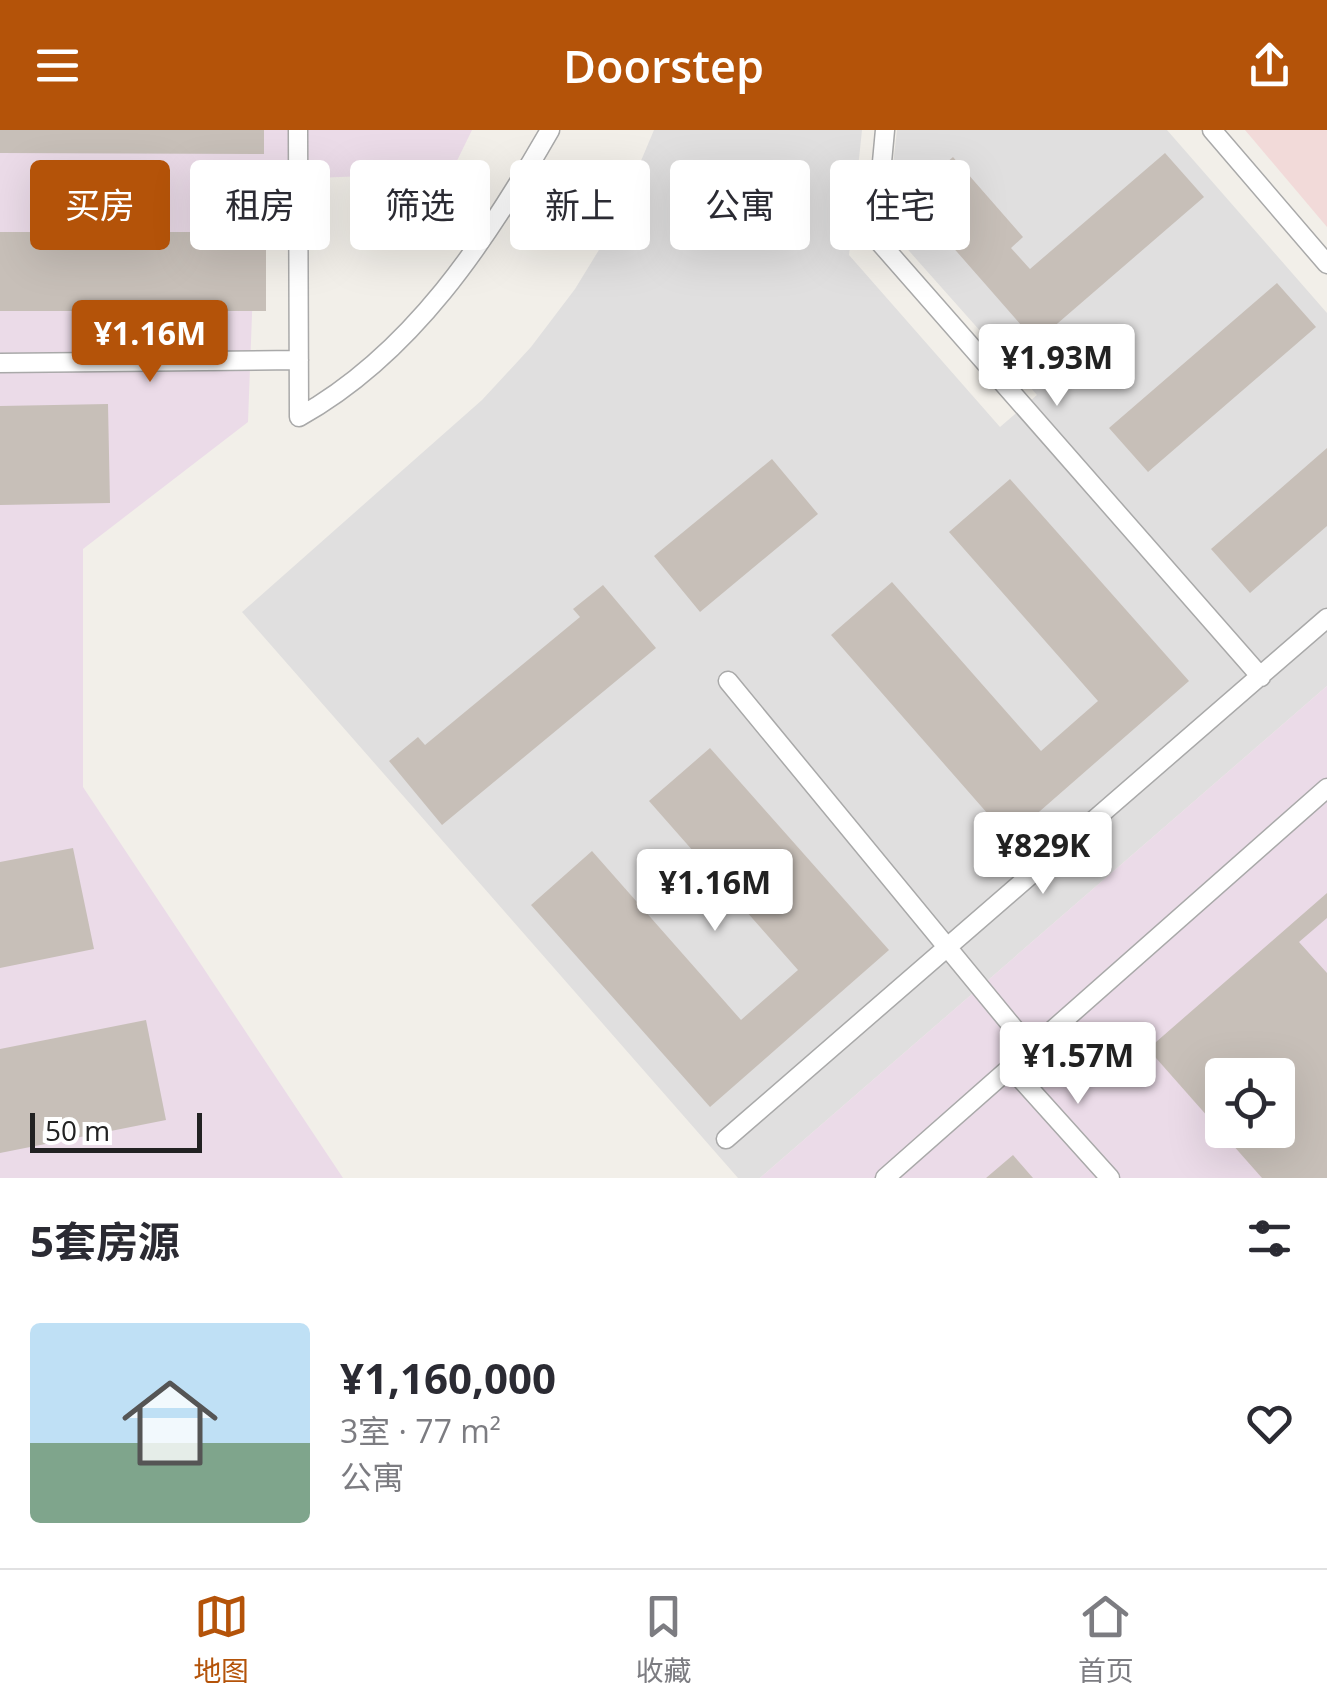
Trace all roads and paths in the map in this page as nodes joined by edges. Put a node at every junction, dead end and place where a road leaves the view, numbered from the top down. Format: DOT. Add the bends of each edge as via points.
graph roads {
  1 [pos="298,130"];
  2 [pos="550,130"];
  3 [pos="885,130"];
  4 [pos="1212,130"];
  5 [pos="1327,264"];
  6 [pos="299,360"];
  7 [pos="0,364"];
  8 [pos="1327,618"];
  9 [pos="1261,677"];
  10 [pos="728,681"];
  11 [pos="1327,788"];
  12 [pos="949,946"];
  13 [pos="1031,1049"];
  14 [pos="1010,1068"];
  15 [pos="726,1139"];
  16 [pos="884,1178"];
  17 [pos="1110,1178"];
  1 -- 6 [label="street"];
  2 -- 6 [label="street" via="453,282 368,371 299,417"];
  3 -- 9 [label="street" via="874,237"];
  4 -- 5 [label="street"];
  6 -- 7 [label="street"];
  8 -- 9 [label="street"];
  9 -- 12 [label="street"];
  10 -- 12 [label="street"];
  11 -- 13 [label="street"];
  12 -- 13 [label="street"];
  12 -- 15 [label="street"];
  13 -- 14 [label="street"];
  14 -- 16 [label="street"];
  14 -- 17 [label="street"];
}
